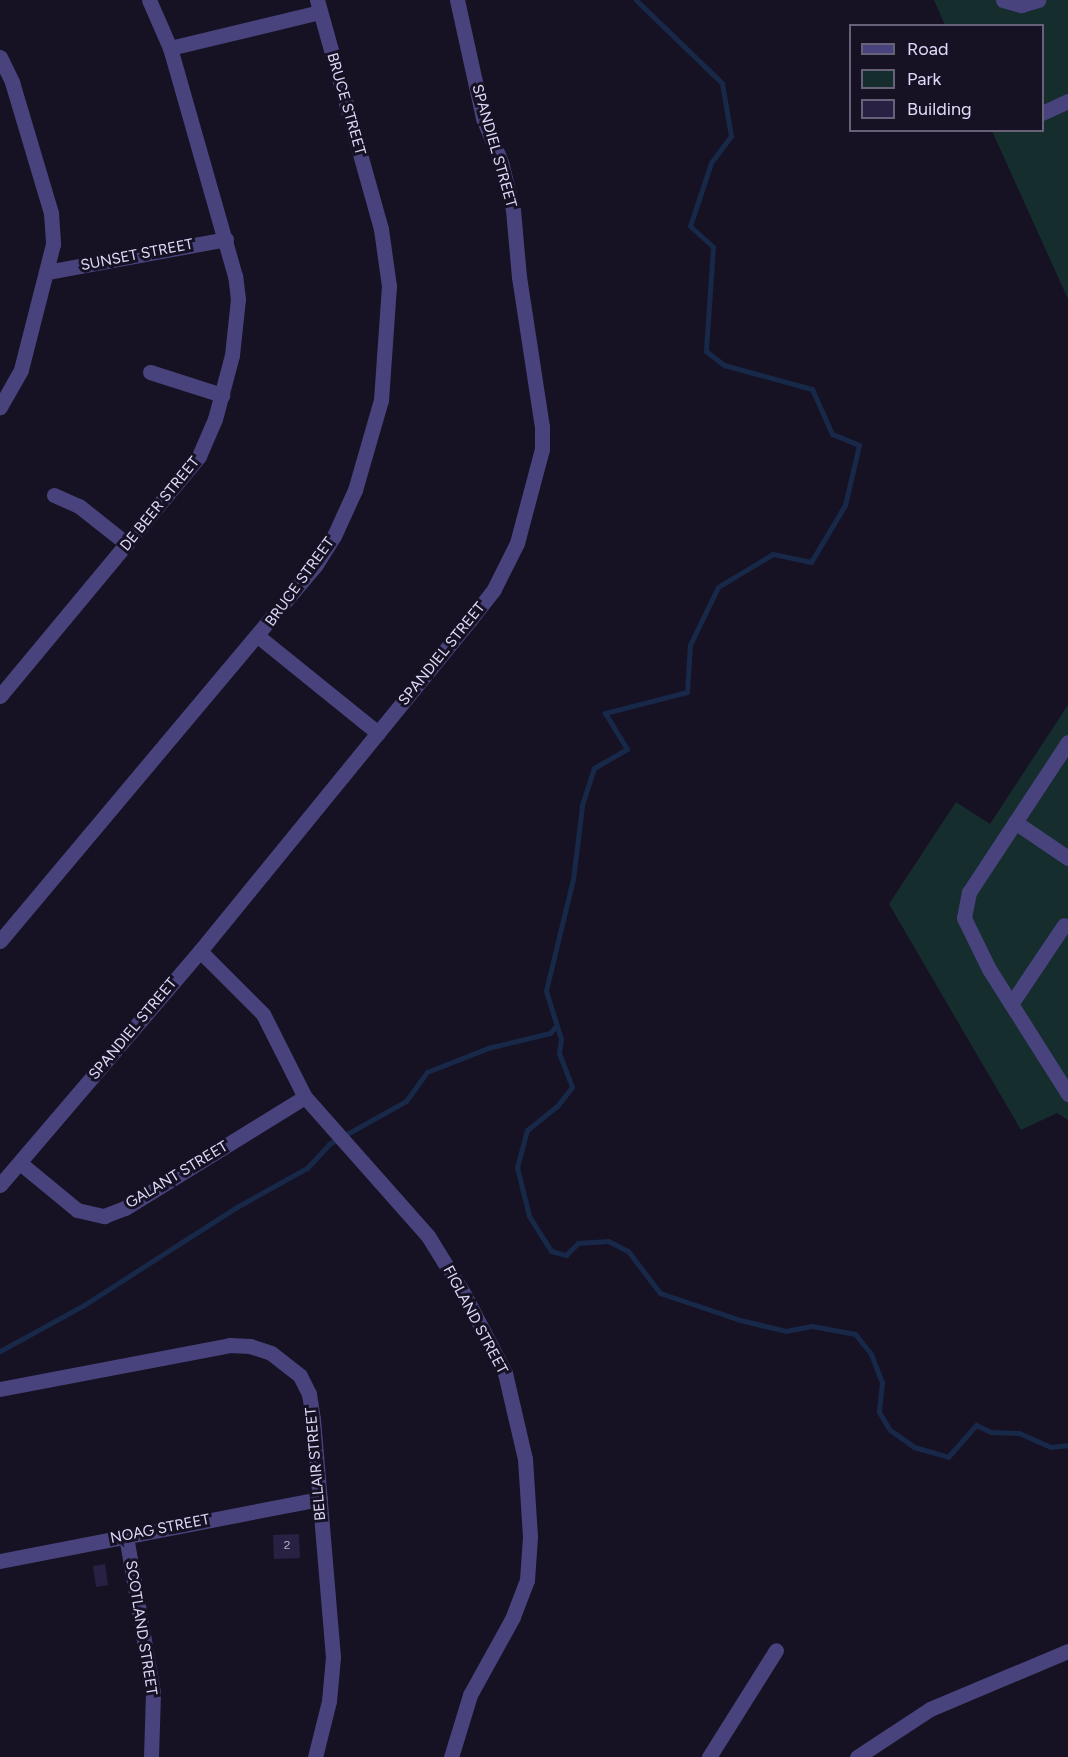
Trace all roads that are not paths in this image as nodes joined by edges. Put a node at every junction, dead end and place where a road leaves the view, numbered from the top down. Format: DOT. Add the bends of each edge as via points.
graph roads {
  1 [pos="149,0"];
  2 [pos="457,0"];
  3 [pos="1003,0"];
  4 [pos="1038,0"];
  5 [pos="319,6"];
  6 [pos="170,48"];
  7 [pos="0,57"];
  8 [pos="1068,101"];
  9 [pos="1044,112"];
  10 [pos="226,238"];
  11 [pos="47,272"];
  12 [pos="150,372"];
  13 [pos="222,394"];
  14 [pos="0,407"];
  15 [pos="54,495"];
  16 [pos="127,544"];
  17 [pos="259,637"];
  18 [pos="3,686"];
  19 [pos="378,733"];
  20 [pos="1068,742"];
  21 [pos="1015,822"];
  22 [pos="1068,858"];
  23 [pos="1064,925"];
  24 [pos="2,934"];
  25 [pos="200,951"];
  26 [pos="1011,1004"];
  27 [pos="1068,1094"];
  28 [pos="304,1097"];
  29 [pos="20,1163"];
  30 [pos="0,1185"];
  31 [pos="0,1389"];
  32 [pos="320,1499"];
  33 [pos="126,1536"];
  34 [pos="0,1561"];
  35 [pos="776,1650"];
  36 [pos="1068,1651"];
  37 [pos="151,1757"];
  38 [pos="315,1757"];
  39 [pos="452,1757"];
  40 [pos="709,1757"];
  41 [pos="857,1757"];
  1 -- 6 [label="street, DE BEER STREET"];
  2 -- 19 [label="street, SPANDIEL STREET" via="483,118 501,162 513,210 542,449 508,566 470,620"];
  3 -- 4 [label="street" via="1020,5"];
  5 -- 6 [label="street"];
  5 -- 17 [label="street, BRUCE STREET" via="381,229 389,286 387,347 381,400 355,490 320,559"];
  6 -- 10 [label="street, DE BEER STREET"];
  7 -- 11 [label="street" via="12,82 51,213 53,244"];
  8 -- 9 [label="street"];
  10 -- 11 [label="street, SUNSET STREET"];
  10 -- 13 [label="street, DE BEER STREET" via="238,299 232,355"];
  11 -- 14 [label="street" via="21,370"];
  12 -- 13 [label="street"];
  13 -- 16 [label="street, DE BEER STREET" via="199,456"];
  15 -- 16 [label="street" via="79,506"];
  16 -- 18 [label="street, DE BEER STREET"];
  17 -- 19 [label="street"];
  17 -- 24 [label="street, BRUCE STREET"];
  19 -- 25 [label="street, SPANDIEL STREET"];
  20 -- 21 [label="street"];
  21 -- 22 [label="street"];
  21 -- 26 [label="street" via="969,892 964,918"];
  23 -- 26 [label="street"];
  25 -- 28 [label="street, FIGLAND STREET" via="263,1014"];
  25 -- 29 [label="street, SPANDIEL STREET"];
  26 -- 27 [label="street"];
  28 -- 29 [label="street, GALANT STREET" via="125,1208 104,1216 77,1210"];
  28 -- 39 [label="street, FIGLAND STREET" via="422,1229 446,1263 505,1373 520,1430 528,1506 527,1580 513,1617 470,1695"];
  29 -- 30 [label="street, SPANDIEL STREET"];
  31 -- 32 [label="street, BELLAIR STREET" via="207,1348 250,1346 300,1376 309,1394"];
  32 -- 33 [label="street, NOAG STREET"];
  32 -- 38 [label="street, BELLAIR STREET" via="333,1676"];
  33 -- 34 [label="street, NOAG STREET"];
  33 -- 37 [label="street, SCOTLAND STREET" via="153,1693"];
  35 -- 40 [label="street"];
  36 -- 41 [label="street" via="930,1709"];
}
